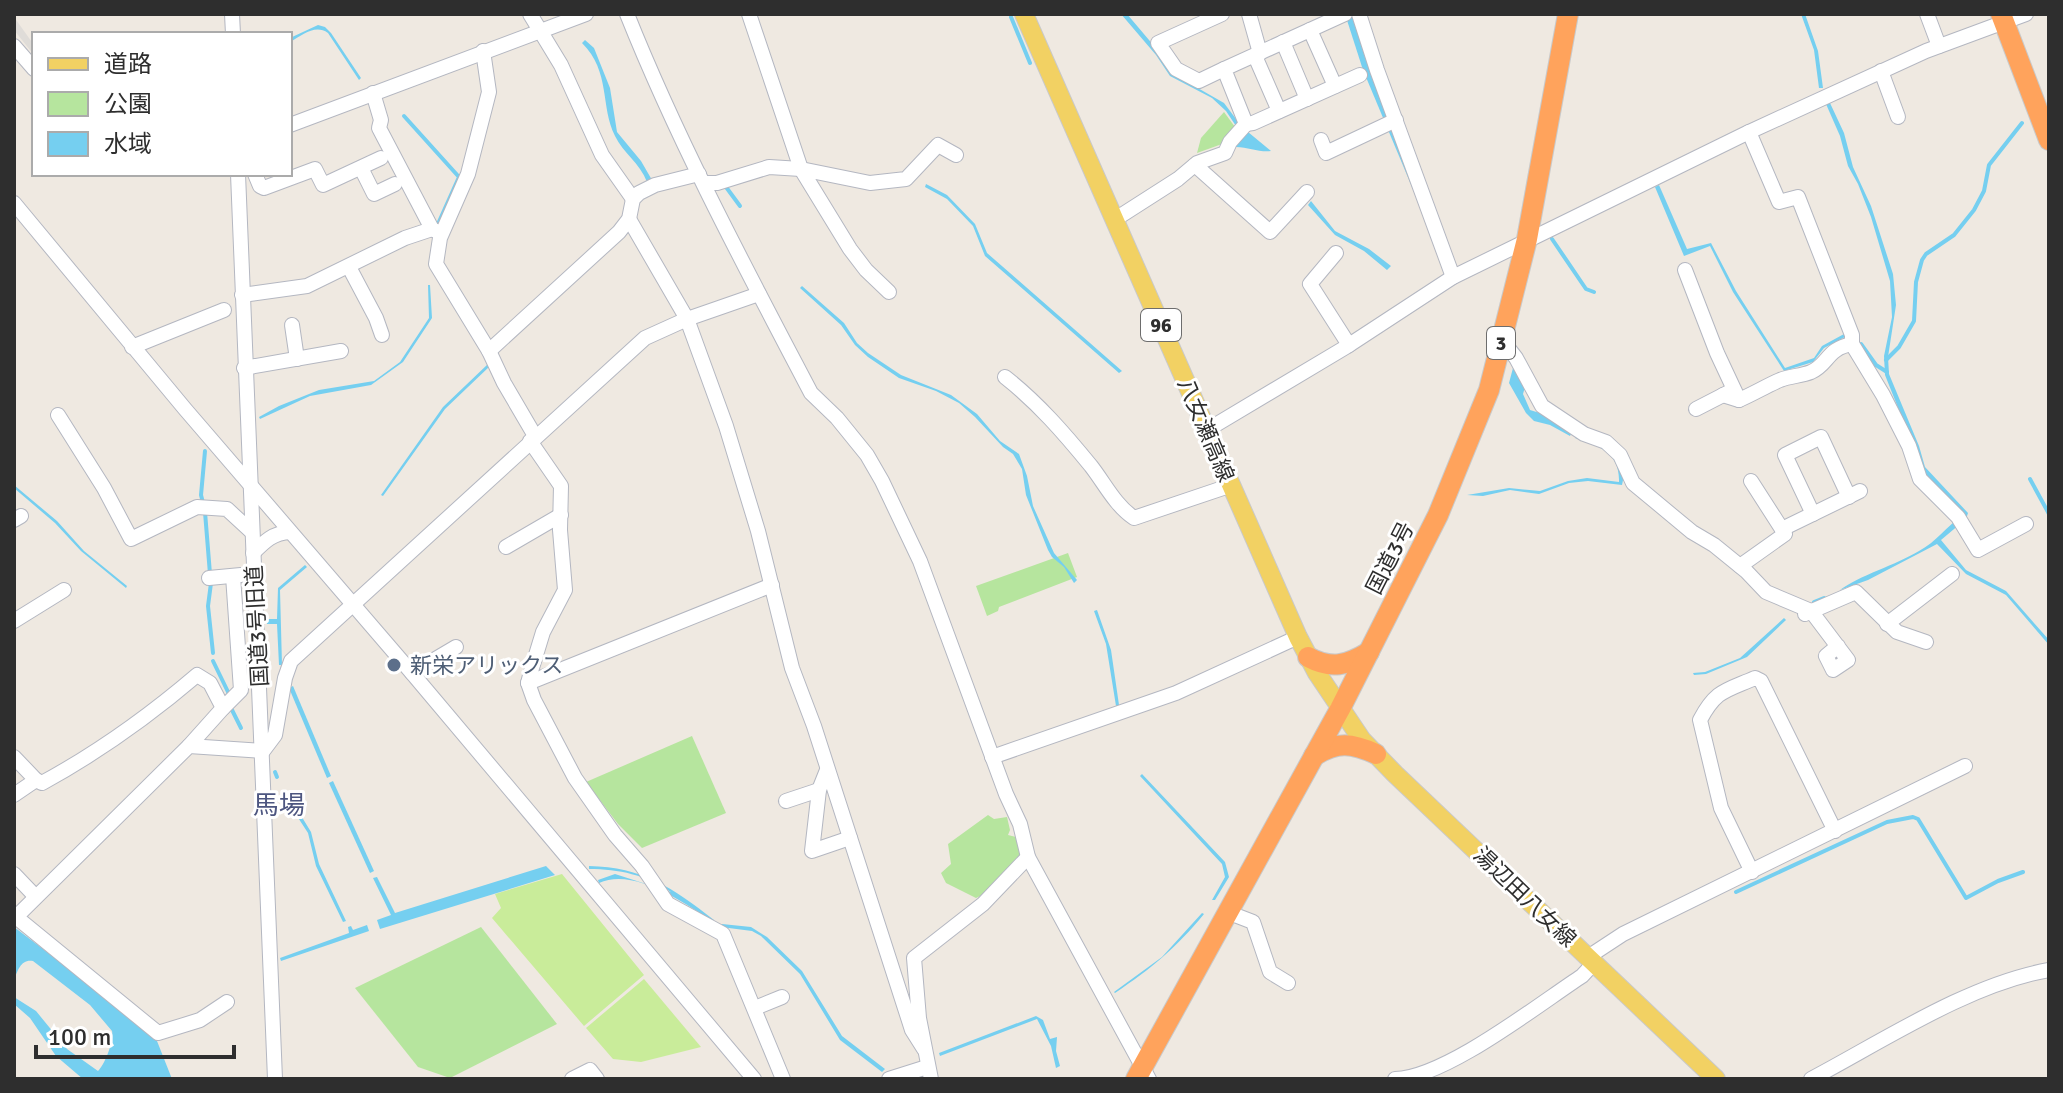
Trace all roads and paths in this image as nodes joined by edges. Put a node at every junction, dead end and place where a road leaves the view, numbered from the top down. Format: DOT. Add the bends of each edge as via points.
graph roads {
  1 [pos="530,14"];
  2 [pos="586,14"];
  3 [pos="627,14"];
  4 [pos="749,14"];
  5 [pos="1024,14"];
  6 [pos="1222,14"];
  7 [pos="1249,14"];
  8 [pos="1345,14"];
  9 [pos="1359,14"];
  10 [pos="1568,14"];
  11 [pos="1927,14"];
  12 [pos="2026,14"];
  13 [pos="2002,18"];
  14 [pos="1310,30"];
  15 [pos="541,31"];
  16 [pos="1283,42"];
  17 [pos="14,46"];
  18 [pos="1939,46"];
  19 [pos="483,51"];
  20 [pos="1257,54"];
  21 [pos="32,67"];
  22 [pos="1224,69"];
  23 [pos="1881,71"];
  24 [pos="1360,75"];
  25 [pos="1335,86"];
  26 [pos="373,93"];
  27 [pos="1307,99"];
  28 [pos="1279,111"];
  29 [pos="1898,117"];
  30 [pos="1396,120"];
  31 [pos="292,124"];
  32 [pos="1246,124"];
  33 [pos="1749,132"];
  34 [pos="1321,140"];
  35 [pos="2049,140"];
  36 [pos="956,155"];
  37 [pos="381,158"];
  38 [pos="1195,165"];
  39 [pos="361,168"];
  40 [pos="801,169"];
  41 [pos="238,176"];
  42 [pos="256,176"];
  43 [pos="701,178"];
  44 [pos="395,184"];
  45 [pos="1307,192"];
  46 [pos="633,199"];
  47 [pos="14,203"];
  48 [pos="629,219"];
  49 [pos="1114,220"];
  50 [pos="437,231"];
  51 [pos="1527,239"];
  52 [pos="1336,253"];
  53 [pos="349,267"];
  54 [pos="1685,270"];
  55 [pos="1453,277"];
  56 [pos="889,292"];
  57 [pos="759,294"];
  58 [pos="242,295"];
  59 [pos="224,310"];
  60 [pos="687,319"];
  61 [pos="292,325"];
  62 [pos="382,335"];
  63 [pos="1502,340"];
  64 [pos="1852,344"];
  65 [pos="1349,345"];
  66 [pos="132,347"];
  67 [pos="341,351"];
  68 [pos="489,351"];
  69 [pos="297,359"];
  70 [pos="244,368"];
  71 [pos="1005,377"];
  72 [pos="1733,395"];
  73 [pos="1696,409"];
  74 [pos="58,415"];
  75 [pos="1207,430"];
  76 [pos="532,438"];
  77 [pos="1751,481"];
  78 [pos="250,485"];
  79 [pos="1229,486"];
  80 [pos="1813,514"];
  81 [pos="561,515"];
  82 [pos="2026,524"];
  83 [pos="1782,529"];
  84 [pos="252,532"];
  85 [pos="290,532"];
  86 [pos="506,547"];
  87 [pos="253,553"];
  88 [pos="1740,566"];
  89 [pos="254,573"];
  90 [pos="1952,574"];
  91 [pos="233,576"];
  92 [pos="209,578"];
  93 [pos="772,585"];
  94 [pos="64,590"];
  95 [pos="353,605"];
  96 [pos="1805,613"];
  97 [pos="14,621"];
  98 [pos="1887,624"];
  99 [pos="1298,637"];
  100 [pos="1926,642"];
  101 [pos="1838,646"];
  102 [pos="456,647"];
  103 [pos="1369,652"];
  104 [pos="1308,657"];
  105 [pos="412,673"];
  106 [pos="528,683"];
  107 [pos="223,708"];
  108 [pos="1340,709"];
  109 [pos="189,746"];
  110 [pos="263,751"];
  111 [pos="1376,754"];
  112 [pos="1314,756"];
  113 [pos="14,757"];
  114 [pos="992,757"];
  115 [pos="1965,766"];
  116 [pos="827,770"];
  117 [pos="36,780"];
  118 [pos="819,790"];
  119 [pos="14,795"];
  120 [pos="786,801"];
  121 [pos="1835,831"];
  122 [pos="850,838"];
  123 [pos="1028,857"];
  124 [pos="1752,872"];
  125 [pos="14,874"];
  126 [pos="35,896"];
  127 [pos="1227,912"];
  128 [pos="15,918"];
  129 [pos="1591,960"];
  130 [pos="2049,970"];
  131 [pos="1288,983"];
  132 [pos="782,997"];
  133 [pos="227,1002"];
  134 [pos="755,1008"];
  135 [pos="924,1049"];
  136 [pos="929,1073"];
  137 [pos="1143,1075"];
  138 [pos="275,1079"];
  139 [pos="572,1079"];
  140 [pos="597,1079"];
  141 [pos="754,1079"];
  142 [pos="783,1079"];
  143 [pos="889,1079"];
  144 [pos="1395,1079"];
  145 [pos="1716,1079"];
  146 [pos="1811,1079"];
  1 -- 15 [label="street"];
  2 -- 15 [label="street"];
  3 -- 43 [label="street"];
  4 -- 40 [label="street"];
  5 -- 49 [label="main road, 八女瀬高線 / 96"];
  6 -- 22 [label="street" via="1158,43 1176,69 1199,81"];
  7 -- 20 [label="street"];
  8 -- 14 [label="street"];
  9 -- 30 [label="street"];
  10 -- 51 [label="highway, 国道3号 / 3"];
  11 -- 18 [label="street"];
  12 -- 13 [label="street"];
  13 -- 18 [label="street"];
  13 -- 35 [label="highway"];
  14 -- 16 [label="street"];
  14 -- 25 [label="street"];
  15 -- 19 [label="street"];
  15 -- 46 [label="street" via="602,155"];
  16 -- 20 [label="street"];
  16 -- 27 [label="street"];
  17 -- 21 [label="street"];
  18 -- 23 [label="street"];
  19 -- 26 [label="street"];
  19 -- 50 [label="street" via="489,92 468,174"];
  20 -- 22 [label="street"];
  20 -- 28 [label="street"];
  22 -- 32 [label="street"];
  23 -- 29 [label="street"];
  23 -- 33 [label="street"];
  24 -- 25 [label="street"];
  25 -- 27 [label="street"];
  26 -- 31 [label="street"];
  26 -- 50 [label="street" via="379,128"];
  27 -- 28 [label="street"];
  28 -- 32 [label="street"];
  30 -- 34 [label="street" via="1326,153"];
  30 -- 55 [label="street"];
  32 -- 38 [label="street" via="1225,153"];
  33 -- 51 [label="street"];
  33 -- 64 [label="street" via="1779,202 1798,197"];
  36 -- 40 [label="street" via="938,145 906,179 882,182"];
  37 -- 39 [label="street"];
  38 -- 45 [label="street" via="1270,232"];
  38 -- 49 [label="street"];
  39 -- 42 [label="street" via="323,185 315,169 264,188"];
  39 -- 44 [label="street" via="374,194"];
  40 -- 43 [label="street" via="769,167 717,183"];
  40 -- 56 [label="street" via="850,249"];
  41 -- 58 [label="street, 国道3号旧道"];
  43 -- 46 [label="street" via="655,185"];
  43 -- 57 [label="street"];
  46 -- 48 [label="street"];
  47 -- 66 [label="street"];
  48 -- 60 [label="street"];
  48 -- 68 [label="street"];
  49 -- 75 [label="main road, 八女瀬高線 / 96"];
  50 -- 53 [label="street" via="405,238"];
  50 -- 68 [label="street" via="436,264"];
  51 -- 55 [label="street"];
  51 -- 63 [label="highway, 国道3号 / 3"];
  52 -- 65 [label="street" via="1310,284"];
  53 -- 58 [label="street" via="307,286"];
  53 -- 62 [label="street"];
  54 -- 72 [label="street"];
  55 -- 65 [label="street"];
  57 -- 60 [label="street"];
  57 -- 114 [label="street" via="811,393 867,455 882,481 920,561"];
  58 -- 70 [label="street, 国道3号旧道"];
  59 -- 66 [label="street"];
  60 -- 76 [label="street" via="645,338"];
  60 -- 93 [label="street" via="726,426"];
  61 -- 69 [label="street"];
  63 -- 88 [label="street" via="1542,406 1606,442 1620,455 1633,483"];
  63 -- 103 [label="highway, 国道3号 / 3" via="1489,390 1438,515"];
  64 -- 72 [label="street" via="1829,353 1809,372"];
  64 -- 82 [label="street" via="1909,446 1920,479 1958,517 1978,550"];
  65 -- 75 [label="street"];
  66 -- 78 [label="street"];
  67 -- 69 [label="street"];
  68 -- 76 [label="street"];
  69 -- 70 [label="street"];
  70 -- 78 [label="street, 国道3号旧道"];
  71 -- 79 [label="street" via="1052,419 1122,510 1134,518"];
  72 -- 73 [label="street"];
  74 -- 84 [label="street" via="131,539 197,507 227,509"];
  75 -- 79 [label="main road, 八女瀬高線 / 96"];
  76 -- 81 [label="street" via="560,481"];
  76 -- 95 [label="street"];
  77 -- 83 [label="street"];
  78 -- 84 [label="street, 国道3号旧道"];
  78 -- 85 [label="street"];
  79 -- 99 [label="main road, 八女瀬高線 / 96"];
  80 -- 80 [label="street" via="1854,494 1828,437 1785,455"];
  80 -- 83 [label="street"];
  81 -- 86 [label="street"];
  81 -- 106 [label="street" via="565,590 543,632"];
  83 -- 88 [label="street" via="1785,534"];
  84 -- 87 [label="street, 国道3号旧道"];
  85 -- 87 [label="street" via="269,537"];
  85 -- 95 [label="street"];
  87 -- 89 [label="street, 国道3号旧道"];
  88 -- 96 [label="street" via="1766,592 1800,604"];
  89 -- 91 [label="street"];
  89 -- 110 [label="street, 国道3号旧道"];
  90 -- 98 [label="street"];
  91 -- 92 [label="street"];
  91 -- 107 [label="street" via="241,690"];
  93 -- 106 [label="street"];
  93 -- 116 [label="street" via="792,668"];
  94 -- 97 [label="street"];
  95 -- 105 [label="street"];
  95 -- 110 [label="street" via="291,661 275,735"];
  96 -- 98 [label="street" via="1856,592"];
  96 -- 101 [label="street"];
  98 -- 100 [label="street"];
  99 -- 104 [label="main road, 八女瀬高線 / 96"];
  99 -- 114 [label="street" via="1176,693"];
  102 -- 105 [label="street"];
  103 -- 104 [label="highway" via="1339,666"];
  103 -- 108 [label="highway, 国道3号 / 3"];
  104 -- 108 [label="main road, 八女瀬高線 / 96"];
  105 -- 141 [label="street"];
  106 -- 134 [label="street" via="598,813 668,904 723,934"];
  107 -- 109 [label="street"];
  107 -- 117 [label="street" via="210,683 197,675 78,763 42,783"];
  108 -- 111 [label="main road, 湯辺田八女線"];
  108 -- 112 [label="highway, 国道3号 / 3"];
  109 -- 110 [label="street"];
  109 -- 126 [label="street"];
  110 -- 138 [label="street, 国道3号旧道"];
  111 -- 112 [label="highway" via="1344,743"];
  111 -- 129 [label="main road, 湯辺田八女線"];
  112 -- 127 [label="highway, 国道3号 / 3"];
  113 -- 117 [label="street"];
  114 -- 123 [label="street"];
  115 -- 121 [label="street"];
  116 -- 118 [label="street"];
  116 -- 122 [label="street"];
  117 -- 119 [label="street"];
  118 -- 120 [label="street"];
  118 -- 122 [label="street" via="812,851"];
  121 -- 124 [label="street"];
  121 -- 124 [label="street" via="1761,681 1755,678 1722,693 1711,700 1700,720 1721,808"];
  122 -- 135 [label="street" via="912,1030"];
  123 -- 135 [label="street" via="983,904 914,958"];
  123 -- 137 [label="street"];
  124 -- 129 [label="street" via="1623,934"];
  125 -- 126 [label="street"];
  126 -- 128 [label="street"];
  127 -- 131 [label="street" via="1253,922 1270,972"];
  127 -- 137 [label="highway, 国道3号 / 3"];
  128 -- 133 [label="street" via="158,1033 200,1020"];
  129 -- 144 [label="street" via="1582,976 1487,1041 1429,1070"];
  129 -- 145 [label="main road, 湯辺田八女線"];
  130 -- 146 [label="street" via="1967,997"];
  132 -- 134 [label="street"];
  134 -- 142 [label="street"];
  135 -- 136 [label="street"];
  136 -- 143 [label="street"];
  139 -- 140 [label="street" via="590,1070"];
}
